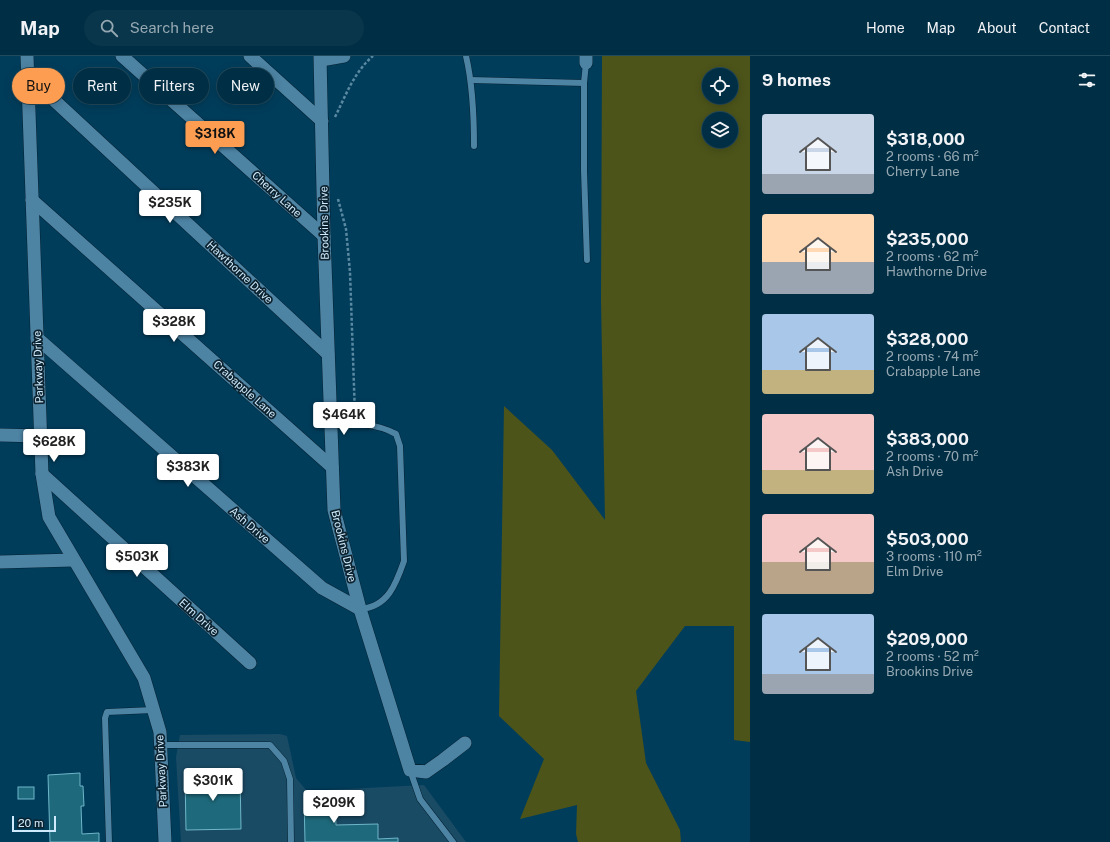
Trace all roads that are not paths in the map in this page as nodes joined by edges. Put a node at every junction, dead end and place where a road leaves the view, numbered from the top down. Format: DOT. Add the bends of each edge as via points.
graph roads {
  1 [pos="27,56"];
  2 [pos="122,56"];
  3 [pos="250,56"];
  4 [pos="344,56"];
  5 [pos="466,56"];
  6 [pos="321,58"];
  7 [pos="586,60"];
  8 [pos="28,68"];
  9 [pos="471,80"];
  10 [pos="584,83"];
  11 [pos="29,104"];
  12 [pos="58,104"];
  13 [pos="328,121"];
  14 [pos="474,146"];
  15 [pos="32,200"];
  16 [pos="324,236"];
  17 [pos="587,260"];
  18 [pos="37,338"];
  19 [pos="328,354"];
  20 [pos="331,423"];
  21 [pos="0,435"];
  22 [pos="40,436"];
  23 [pos="332,467"];
  24 [pos="42,474"];
  25 [pos="73,560"];
  26 [pos="0,562"];
  27 [pos="360,609"];
  28 [pos="250,663"];
  29 [pos="153,710"];
  30 [pos="465,742"];
  31 [pos="160,745"];
  32 [pos="410,770"];
  33 [pos="109,842"];
  34 [pos="165,842"];
  35 [pos="290,842"];
  36 [pos="453,842"];
  1 -- 8 [label="street, Parkway Drive"];
  2 -- 16 [label="street, Cherry Lane"];
  3 -- 13 [label="street"];
  4 -- 6 [label="street"];
  5 -- 9 [label="lane"];
  6 -- 13 [label="street, Brookins Drive"];
  7 -- 10 [label="lane"];
  9 -- 10 [label="lane"];
  9 -- 14 [label="lane"];
  10 -- 17 [label="lane"];
  11 -- 15 [label="street, Parkway Drive"];
  12 -- 19 [label="street, Hawthorne Drive"];
  13 -- 16 [label="street, Brookins Drive"];
  15 -- 18 [label="street, Parkway Drive"];
  15 -- 23 [label="street, Crabapple Lane"];
  16 -- 19 [label="street, Brookins Drive"];
  18 -- 22 [label="street, Parkway Drive"];
  18 -- 27 [label="street, Ash Drive" via="322,588"];
  19 -- 20 [label="street, Brookins Drive"];
  20 -- 23 [label="street, Brookins Drive"];
  20 -- 27 [label="lane" via="364,424 386,429 396,434 400,446 404,561 386,599 371,608"];
  21 -- 22 [label="street"];
  22 -- 24 [label="street, Parkway Drive"];
  23 -- 27 [label="street, Brookins Drive" via="334,510"];
  24 -- 25 [label="street, Parkway Drive" via="49,517"];
  24 -- 28 [label="street, Elm Drive"];
  25 -- 26 [label="street"];
  25 -- 29 [label="street, Parkway Drive" via="144,678"];
  27 -- 32 [label="street, Brookins Drive"];
  29 -- 31 [label="street, Parkway Drive" via="160,732"];
  29 -- 33 [label="lane" via="107,712 105,718"];
  30 -- 32 [label="street" via="426,772"];
  31 -- 34 [label="street, Parkway Drive"];
  31 -- 35 [label="lane" via="270,745 284,761 290,779"];
  32 -- 36 [label="lane" via="420,799"];
}
